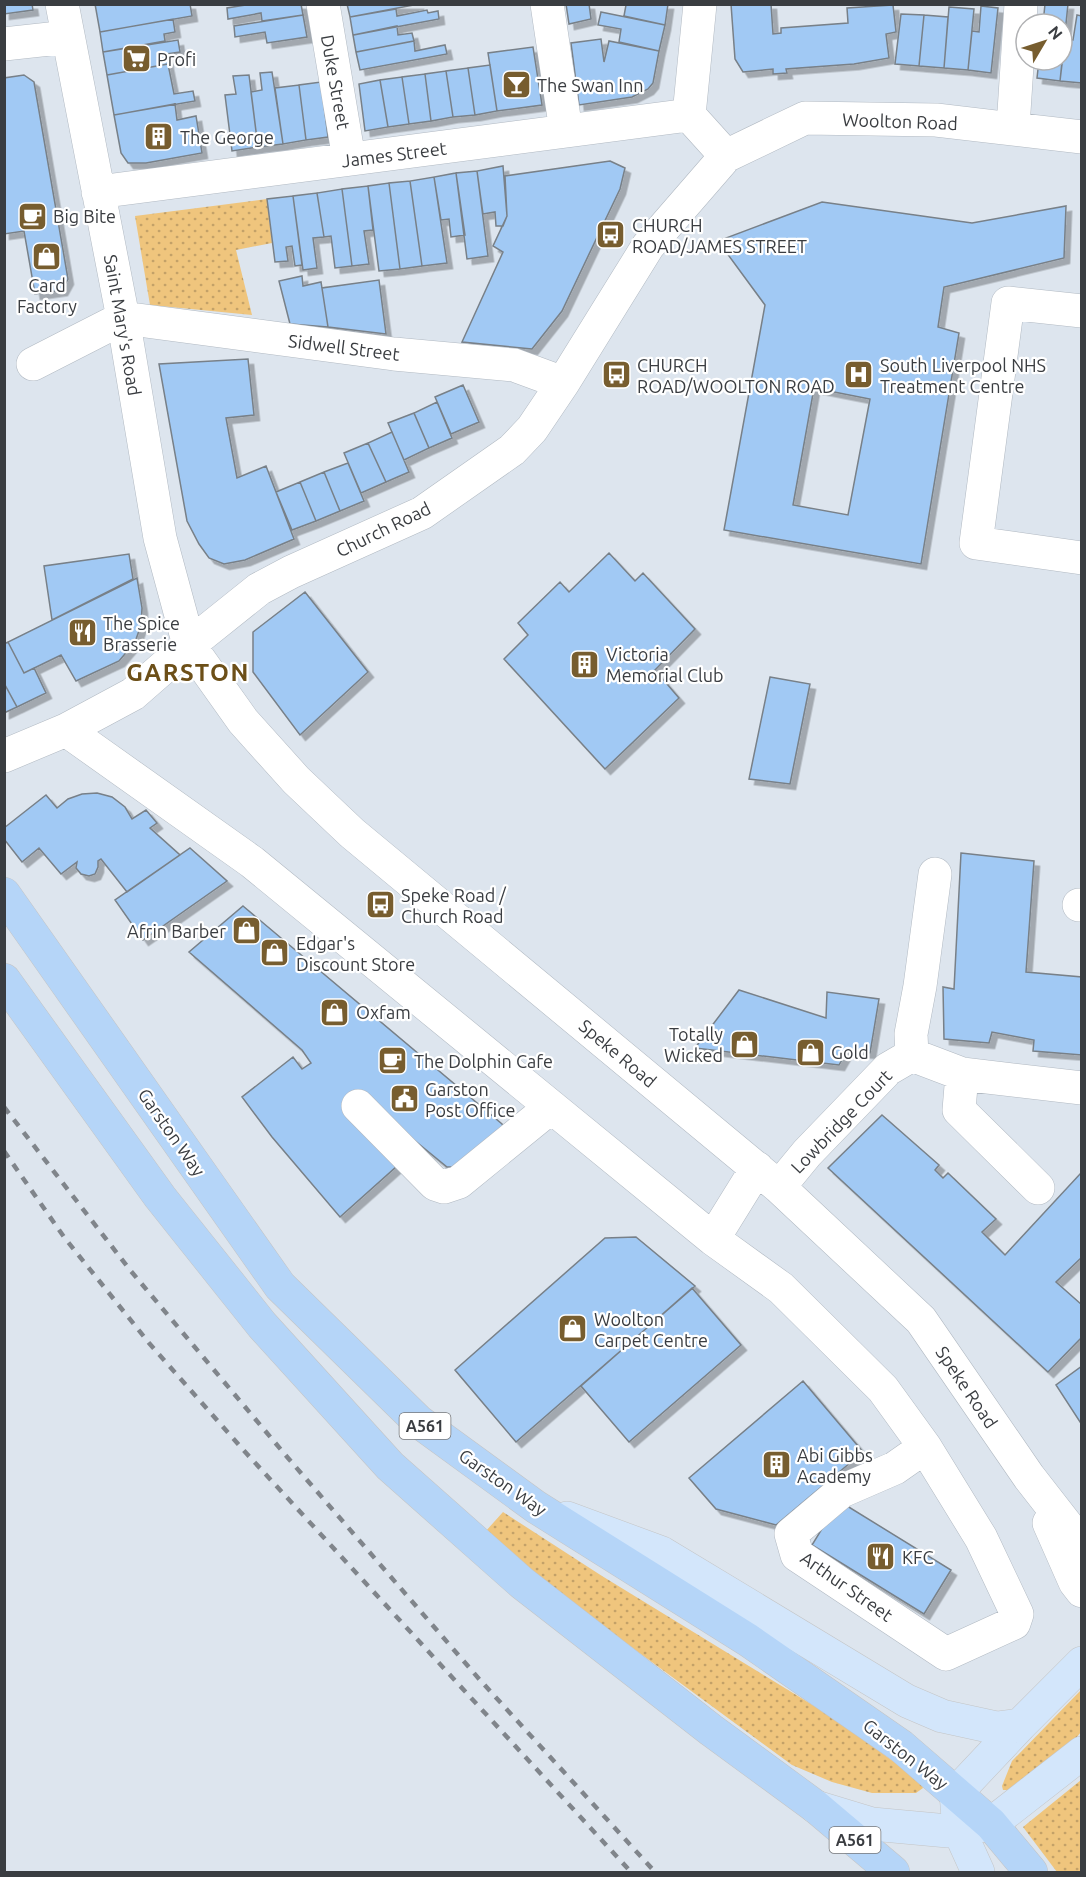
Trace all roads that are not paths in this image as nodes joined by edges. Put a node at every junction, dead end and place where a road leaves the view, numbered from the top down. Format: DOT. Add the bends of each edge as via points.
graph roads {
  1 [pos="62,4"];
  2 [pos="323,4"];
  3 [pos="547,4"];
  4 [pos="700,4"];
  5 [pos="1021,4"];
  6 [pos="68,37"];
  7 [pos="4,44"];
  8 [pos="689,115"];
  9 [pos="1013,127"];
  10 [pos="566,131"];
  11 [pos="1082,137"];
  12 [pos="726,156"];
  13 [pos="349,159"];
  14 [pos="98,192"];
  15 [pos="1082,311"];
  16 [pos="123,318"];
  17 [pos="33,364"];
  18 [pos="563,383"];
  19 [pos="1082,558"];
  20 [pos="189,645"];
  21 [pos="66,730"];
  22 [pos="4,756"];
  23 [pos="935,874"];
  24 [pos="4,894"];
  25 [pos="4,980"];
  26 [pos="912,1055"];
  27 [pos="962,1074"];
  28 [pos="1082,1088"];
  29 [pos="358,1106"];
  30 [pos="551,1107"];
  31 [pos="768,1178"];
  32 [pos="1038,1188"];
  33 [pos="713,1239"];
  34 [pos="925,1447"];
  35 [pos="1029,1478"];
  36 [pos="536,1507"];
  37 [pos="1082,1510"];
  38 [pos="1082,1545"];
  39 [pos="1082,1591"];
  40 [pos="1082,1663"];
  41 [pos="1020,1725"];
  42 [pos="1082,1753"];
  43 [pos="956,1793"];
  44 [pos="816,1807"];
  45 [pos="991,1824"];
  46 [pos="959,1830"];
  47 [pos="893,1872"];
  48 [pos="978,1872"];
  49 [pos="1030,1872"];
  1 -- 6 [label="street, Saint Mary's Road"];
  2 -- 13 [label="street, Duke Street"];
  3 -- 10 [label="street"];
  4 -- 8 [label="street"];
  5 -- 9 [label="street"];
  6 -- 7 [label="street"];
  6 -- 14 [label="street, Saint Mary's Road"];
  8 -- 10 [label="street, James Street"];
  8 -- 12 [label="street"];
  9 -- 11 [label="street, Woolton Road"];
  9 -- 12 [label="street, Woolton Road" via="936,120 805,118"];
  10 -- 13 [label="street, James Street"];
  12 -- 18 [label="street, Church Road" via="648,246"];
  13 -- 14 [label="street, James Street"];
  14 -- 16 [label="street, Saint Mary's Road"];
  15 -- 19 [label="street" via="1008,303 976,543"];
  16 -- 17 [label="street"];
  16 -- 18 [label="street, Sidwell Street" via="394,354 514,364"];
  16 -- 20 [label="street, Saint Mary's Road" via="160,538"];
  18 -- 20 [label="street, Church Road" via="532,429 512,450 485,469 422,513 259,589"];
  20 -- 21 [label="street, Church Road" via="133,694"];
  20 -- 31 [label="street, Speke Road" via="243,721 296,780 352,833"];
  21 -- 22 [label="street, Church Road"];
  21 -- 30 [label="street" via="252,862"];
  23 -- 26 [label="street" via="911,1034"];
  24 -- 36 [label="highway, Garston Way / A561" via="280,1286 418,1421"];
  25 -- 44 [label="highway, A561" via="160,1197 262,1325 390,1466 522,1583"];
  26 -- 27 [label="street"];
  26 -- 31 [label="street, Lowbridge Court" via="888,1069 807,1153"];
  27 -- 28 [label="street"];
  27 -- 32 [label="street" via="959,1110"];
  29 -- 30 [label="street" via="435,1184 444,1187 459,1182"];
  30 -- 33 [label="street"];
  31 -- 33 [label="street, Lowbridge Court"];
  31 -- 35 [label="street, Speke Road" via="921,1320"];
  33 -- 34 [label="street" via="781,1288 883,1389"];
  34 -- 34 [label="street, Arthur Street" via="981,1538 1017,1614 1014,1623 946,1654 796,1555 791,1534 842,1491 895,1468"];
  35 -- 37 [label="street, Speke Road"];
  35 -- 38 [label="street, Speke Road"];
  35 -- 39 [label="street, Speke Road"];
  36 -- 41 [label="main road, A561" via="662,1552 908,1701 942,1716 998,1728"];
  36 -- 43 [label="highway, Garston Way / A561" via="748,1640 901,1746"];
  40 -- 41 [label="main road"];
  41 -- 43 [label="main road"];
  42 -- 45 [label="main road"];
  43 -- 45 [label="highway, Garston Way / A561"];
  43 -- 46 [label="main road"];
  44 -- 46 [label="main road" via="872,1824"];
  44 -- 47 [label="highway, A561"];
  45 -- 46 [label="main road"];
  45 -- 49 [label="highway, A561"];
  46 -- 48 [label="main road"];
}
